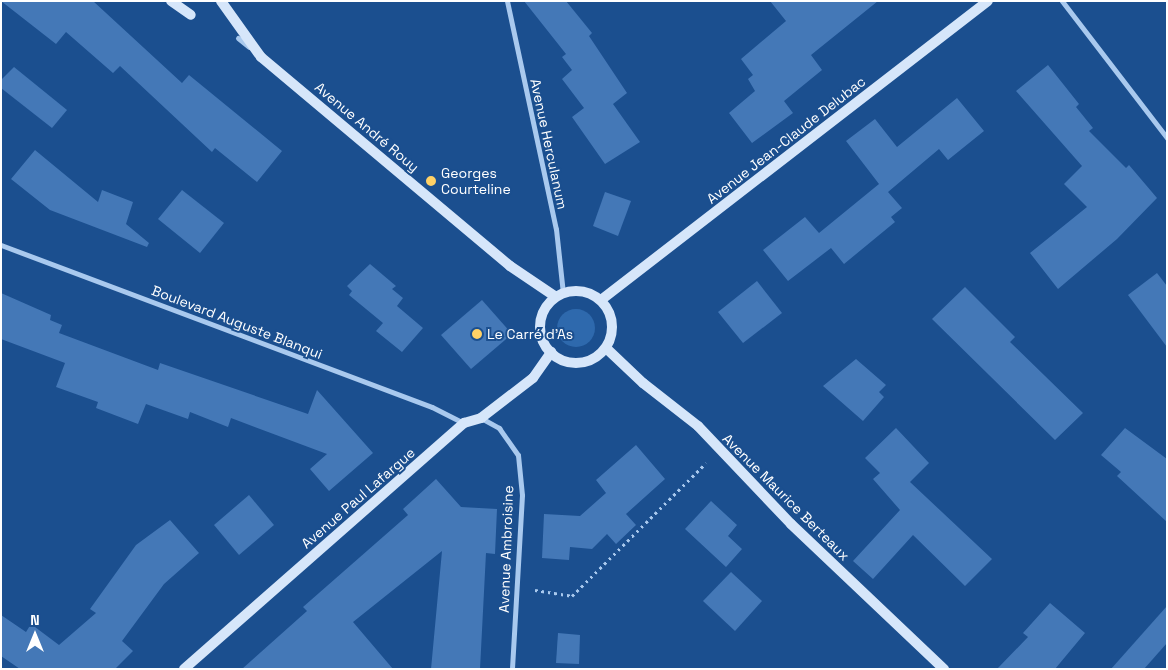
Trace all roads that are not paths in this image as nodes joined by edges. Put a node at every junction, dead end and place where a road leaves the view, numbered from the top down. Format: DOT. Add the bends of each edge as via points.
graph roads {
  1 [pos="171,1"];
  2 [pos="221,1"];
  3 [pos="507,1"];
  4 [pos="1062,1"];
  5 [pos="987,2"];
  6 [pos="191,15"];
  7 [pos="238,38"];
  8 [pos="261,57"];
  9 [pos="1167,138"];
  10 [pos="1,245"];
  11 [pos="560,295"];
  12 [pos="601,300"];
  13 [pos="606,348"];
  14 [pos="551,352"];
  15 [pos="481,418"];
  16 [pos="464,423"];
  17 [pos="184,669"];
  18 [pos="512,669"];
  19 [pos="944,669"];
  1 -- 6 [label="main road"];
  2 -- 8 [label="main road, Avenue André Rouy"];
  3 -- 11 [label="street, Avenue Herculanum" via="556,229"];
  4 -- 9 [label="street"];
  5 -- 12 [label="main road, Avenue Jean-Claude Delubac"];
  7 -- 8 [label="street"];
  8 -- 11 [label="main road, Avenue André Rouy" via="510,266"];
  10 -- 16 [label="street, Boulevard Auguste Blanqui" via="432,407"];
  11 -- 12 [label="main road" via="583,291"];
  11 -- 14 [label="main road" via="546,308 540,323 544,344"];
  12 -- 13 [label="main road" via="612,318"];
  13 -- 14 [label="main road" via="580,362 559,358"];
  13 -- 19 [label="main road, Avenue Maurice Berteaux" via="720,449 791,524"];
  14 -- 15 [label="main road, Avenue Paul Lafargue" via="533,378"];
  15 -- 16 [label="main road, Avenue Paul Lafargue"];
  15 -- 18 [label="street, Avenue Ambroisine" via="499,428 518,455 522,495"];
  16 -- 17 [label="main road, Avenue Paul Lafargue"];
}
